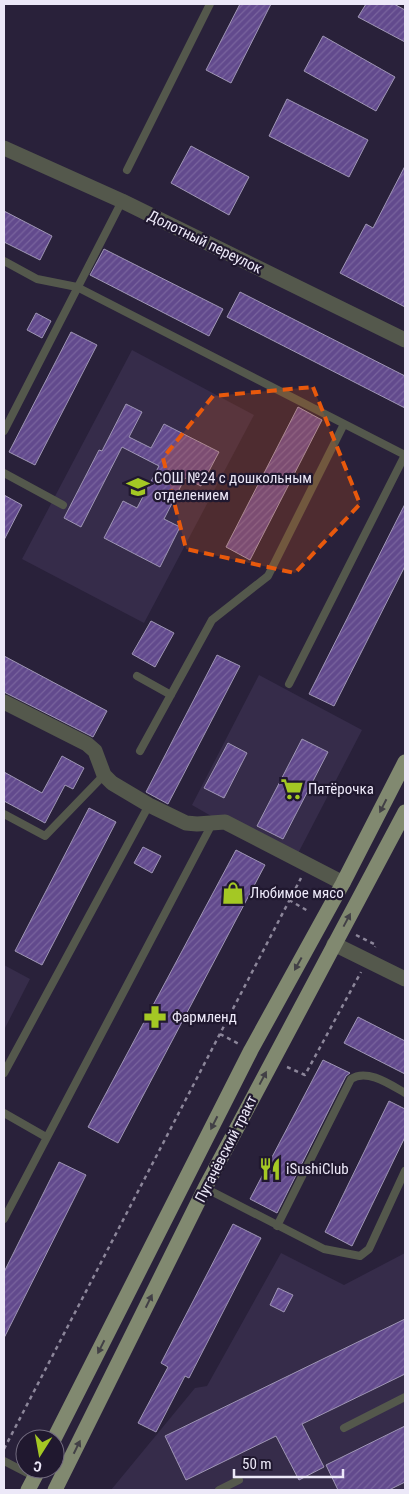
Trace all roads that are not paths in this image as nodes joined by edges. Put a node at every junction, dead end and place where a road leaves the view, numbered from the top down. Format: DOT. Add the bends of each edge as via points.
graph roads {
  1 [pos="210,4"];
  2 [pos="4,148"];
  3 [pos="128,170"];
  4 [pos="122,201"];
  5 [pos="4,262"];
  6 [pos="77,287"];
  7 [pos="405,340"];
  8 [pos="344,424"];
  9 [pos="4,431"];
  10 [pos="4,474"];
  11 [pos="63,505"];
  12 [pos="137,676"];
  13 [pos="288,684"];
  14 [pos="171,695"];
  15 [pos="4,702"];
  16 [pos="140,751"];
  17 [pos="405,762"];
  18 [pos="104,774"];
  19 [pos="149,805"];
  20 [pos="405,812"];
  21 [pos="4,814"];
  22 [pos="213,822"];
  23 [pos="343,882"];
  24 [pos="334,944"];
  25 [pos="405,979"];
  26 [pos="4,1073"];
  27 [pos="405,1093"];
  28 [pos="4,1113"];
  29 [pos="46,1137"];
  30 [pos="405,1172"];
  31 [pos="205,1188"];
  32 [pos="4,1219"];
  33 [pos="277,1226"];
  34 [pos="405,1397"];
  35 [pos="344,1428"];
  36 [pos="59,1429"];
  37 [pos="4,1461"];
  38 [pos="15,1468"];
  39 [pos="239,1480"];
  40 [pos="55,1490"];
  41 [pos="219,1490"];
  1 -- 3 [label="lane"];
  2 -- 4 [label="street, Долотный переулок"];
  4 -- 6 [label="lane"];
  4 -- 7 [label="street, Долотный переулок"];
  5 -- 6 [label="lane" via="37,279"];
  6 -- 8 [label="lane"];
  6 -- 9 [label="lane"];
  8 -- 13 [label="lane" via="405,456"];
  8 -- 14 [label="lane" via="268,576 212,620"];
  10 -- 11 [label="lane"];
  12 -- 14 [label="lane"];
  14 -- 16 [label="lane"];
  15 -- 18 [label="street" via="86,744 95,751"];
  17 -- 23 [label="main road, Пугачёвский тракт, one-way"];
  18 -- 19 [label="street" via="112,783"];
  18 -- 21 [label="lane" via="45,836"];
  19 -- 22 [label="street" via="186,823"];
  19 -- 26 [label="lane"];
  24 -- 20 [label="main road, Пугачёвский тракт, one-way"];
  22 -- 23 [label="street" via="225,822"];
  22 -- 29 [label="lane"];
  23 -- 36 [label="main road, Пугачёвский тракт, one-way" via="251,1050"];
  24 -- 25 [label="street"];
  31 -- 24 [label="main road, Пугачёвский тракт, one-way"];
  27 -- 33 [label="lane" via="368,1075 357,1075 351,1079"];
  28 -- 29 [label="lane"];
  29 -- 32 [label="lane"];
  30 -- 33 [label="lane" via="364,1255 324,1249"];
  31 -- 33 [label="lane"];
  40 -- 31 [label="main road, Пугачёвский тракт, one-way"];
  34 -- 35 [label="lane"];
  37 -- 38 [label="lane"];
  39 -- 41 [label="lane"];
}
